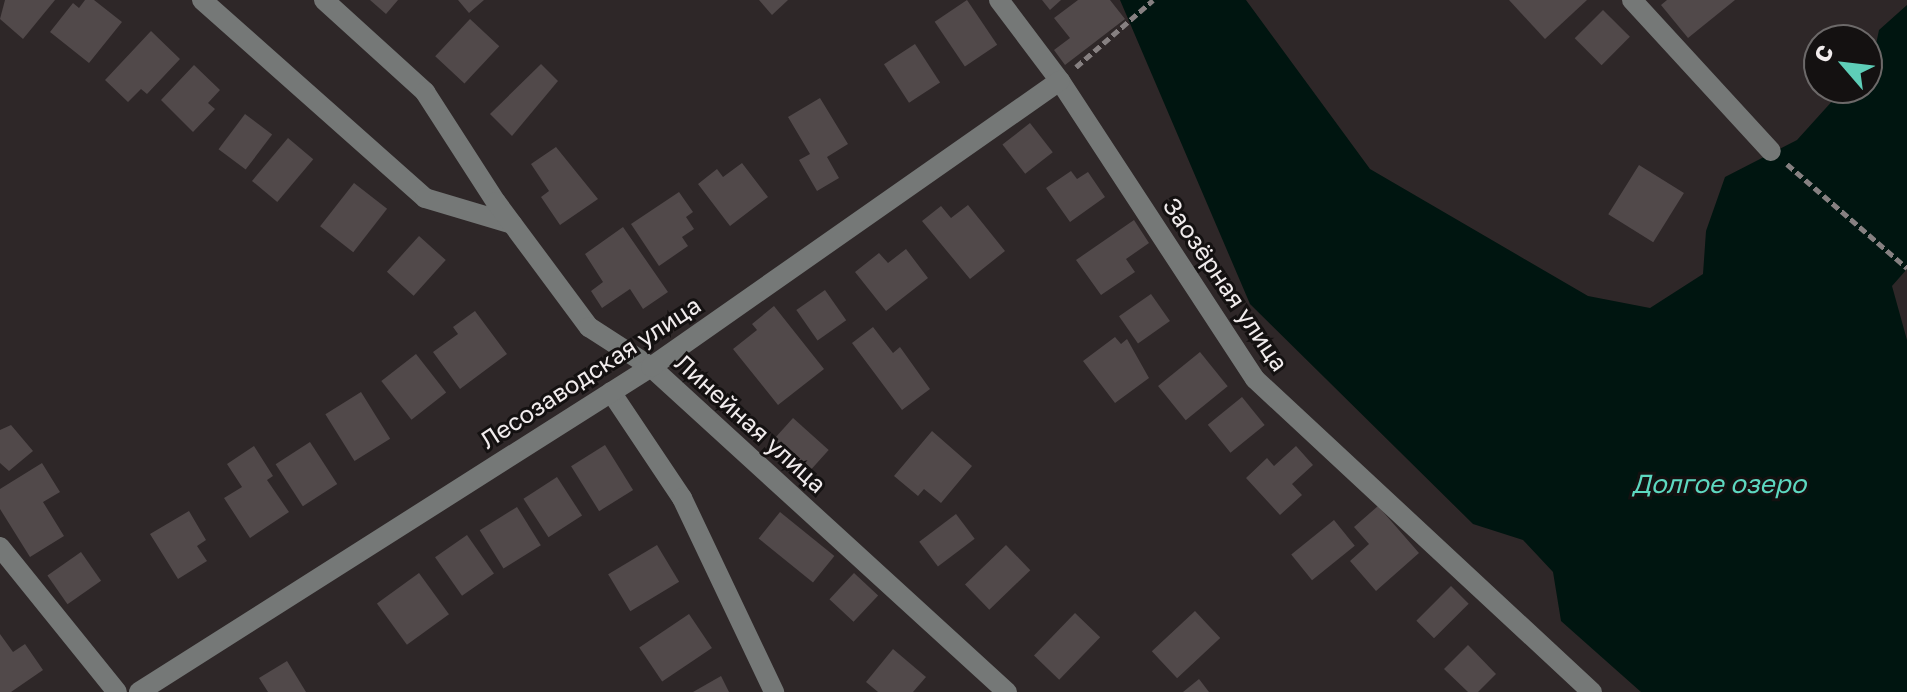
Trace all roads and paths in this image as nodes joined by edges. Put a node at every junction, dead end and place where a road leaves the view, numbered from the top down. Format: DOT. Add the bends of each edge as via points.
graph roads {
  1 [pos="202,0"];
  2 [pos="324,0"];
  3 [pos="999,0"];
  4 [pos="1153,0"];
  5 [pos="1632,0"];
  6 [pos="1060,81"];
  7 [pos="1771,151"];
  8 [pos="512,224"];
  9 [pos="1907,268"];
  10 [pos="651,367"];
  11 [pos="611,392"];
  12 [pos="0,547"];
  13 [pos="117,692"];
  14 [pos="139,692"];
  15 [pos="774,692"];
  16 [pos="1007,692"];
  17 [pos="1592,692"];
  1 -- 8 [label="street" via="425,198"];
  2 -- 8 [label="street, Линейная улица" via="425,92"];
  3 -- 6 [label="street, Заозёрная улица"];
  4 -- 6 [label="path"];
  5 -- 7 [label="street"];
  6 -- 10 [label="street, Лесозаводская улица"];
  6 -- 17 [label="street, Заозёрная улица" via="1255,379"];
  7 -- 9 [label="path"];
  8 -- 10 [label="street, Линейная улица" via="589,327"];
  10 -- 11 [label="street, Лесозаводская улица"];
  10 -- 16 [label="street, Линейная улица"];
  11 -- 14 [label="street, Лесозаводская улица"];
  11 -- 15 [label="street" via="682,498"];
  12 -- 13 [label="street"];
}
